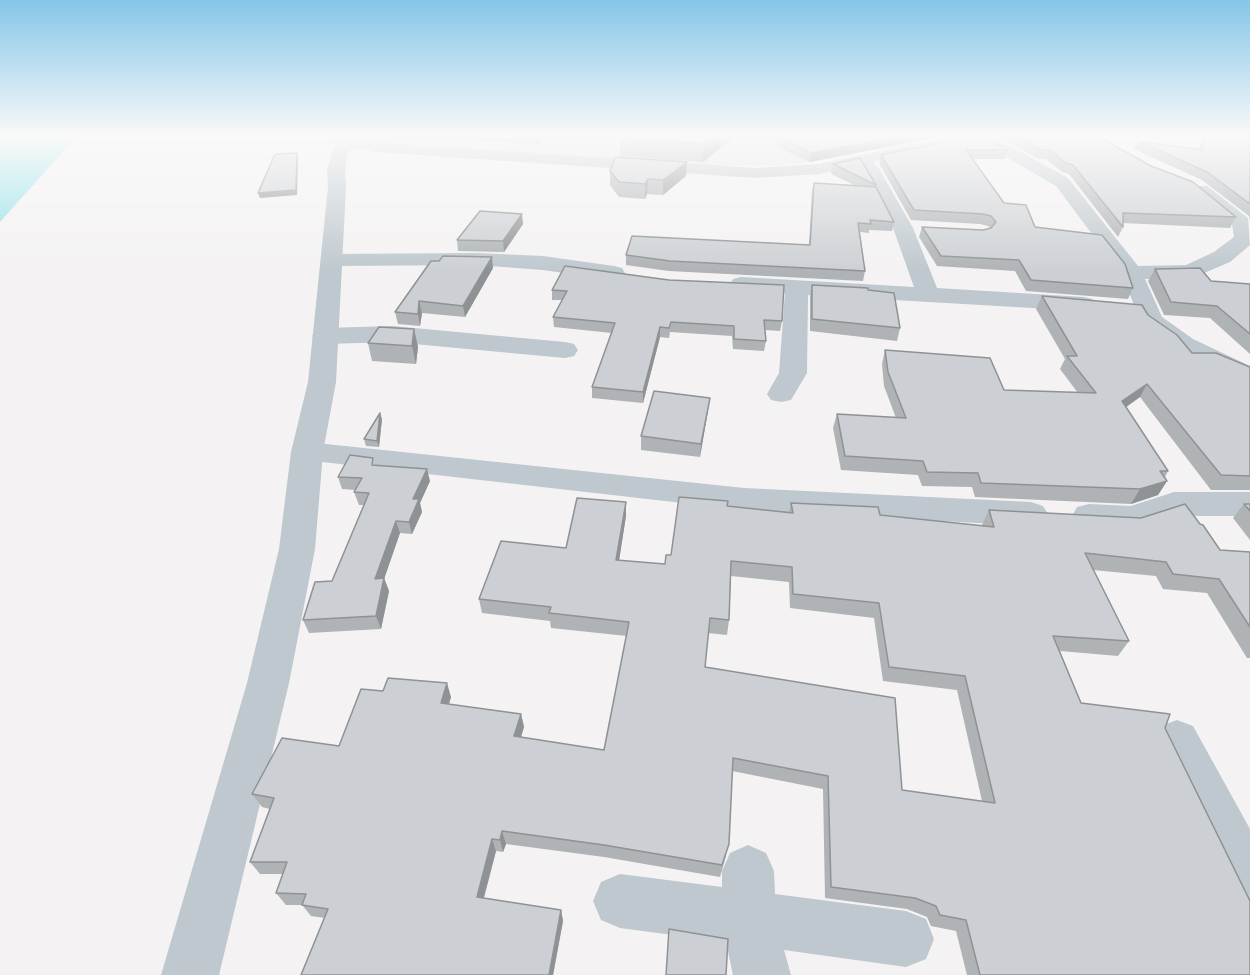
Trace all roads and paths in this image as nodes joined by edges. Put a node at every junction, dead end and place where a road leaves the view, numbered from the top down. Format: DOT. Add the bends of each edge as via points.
graph roads {
  1 [pos="335,182"];
  2 [pos="880,182"];
  3 [pos="1061,182"];
  4 [pos="1186,182"];
  5 [pos="1245,222"];
  6 [pos="332,260"];
  7 [pos="1133,274"];
  8 [pos="639,277"];
  9 [pos="716,282"];
  10 [pos="797,286"];
  11 [pos="928,294"];
  12 [pos="1144,309"];
  13 [pos="325,336"];
  14 [pos="565,350"];
  15 [pos="1249,375"];
  16 [pos="781,394"];
  17 [pos="307,452"];
  18 [pos="1250,504"];
  19 [pos="1177,741"];
  20 [pos="1250,882"];
  21 [pos="749,896"];
  22 [pos="620,901"];
  23 [pos="906,939"];
  24 [pos="190,975"];
  25 [pos="762,975"];
  1 -- 6 [label="street"];
  2 -- 11 [label="street" via="912,229"];
  3 -- 7 [label="street"];
  4 -- 5 [label="street"];
  5 -- 7 [label="street" via="1245,239 1207,266 1184,273"];
  6 -- 8 [label="street" via="477,259 543,263"];
  6 -- 13 [label="street"];
  7 -- 12 [label="street"];
  9 -- 10 [label="street"];
  10 -- 11 [label="street"];
  10 -- 16 [label="street" via="793,373"];
  11 -- 12 [label="street"];
  12 -- 15 [label="street" via="1151,321 1176,339"];
  13 -- 14 [label="street" via="392,334"];
  13 -- 17 [label="street" via="322,382"];
  17 -- 18 [label="street" via="1132,518 1174,504"];
  17 -- 24 [label="street" via="297,549 271,672"];
  19 -- 20 [label="street"];
  21 -- 22 [label="street"];
  21 -- 23 [label="street"];
  21 -- 25 [label="street"];
}
